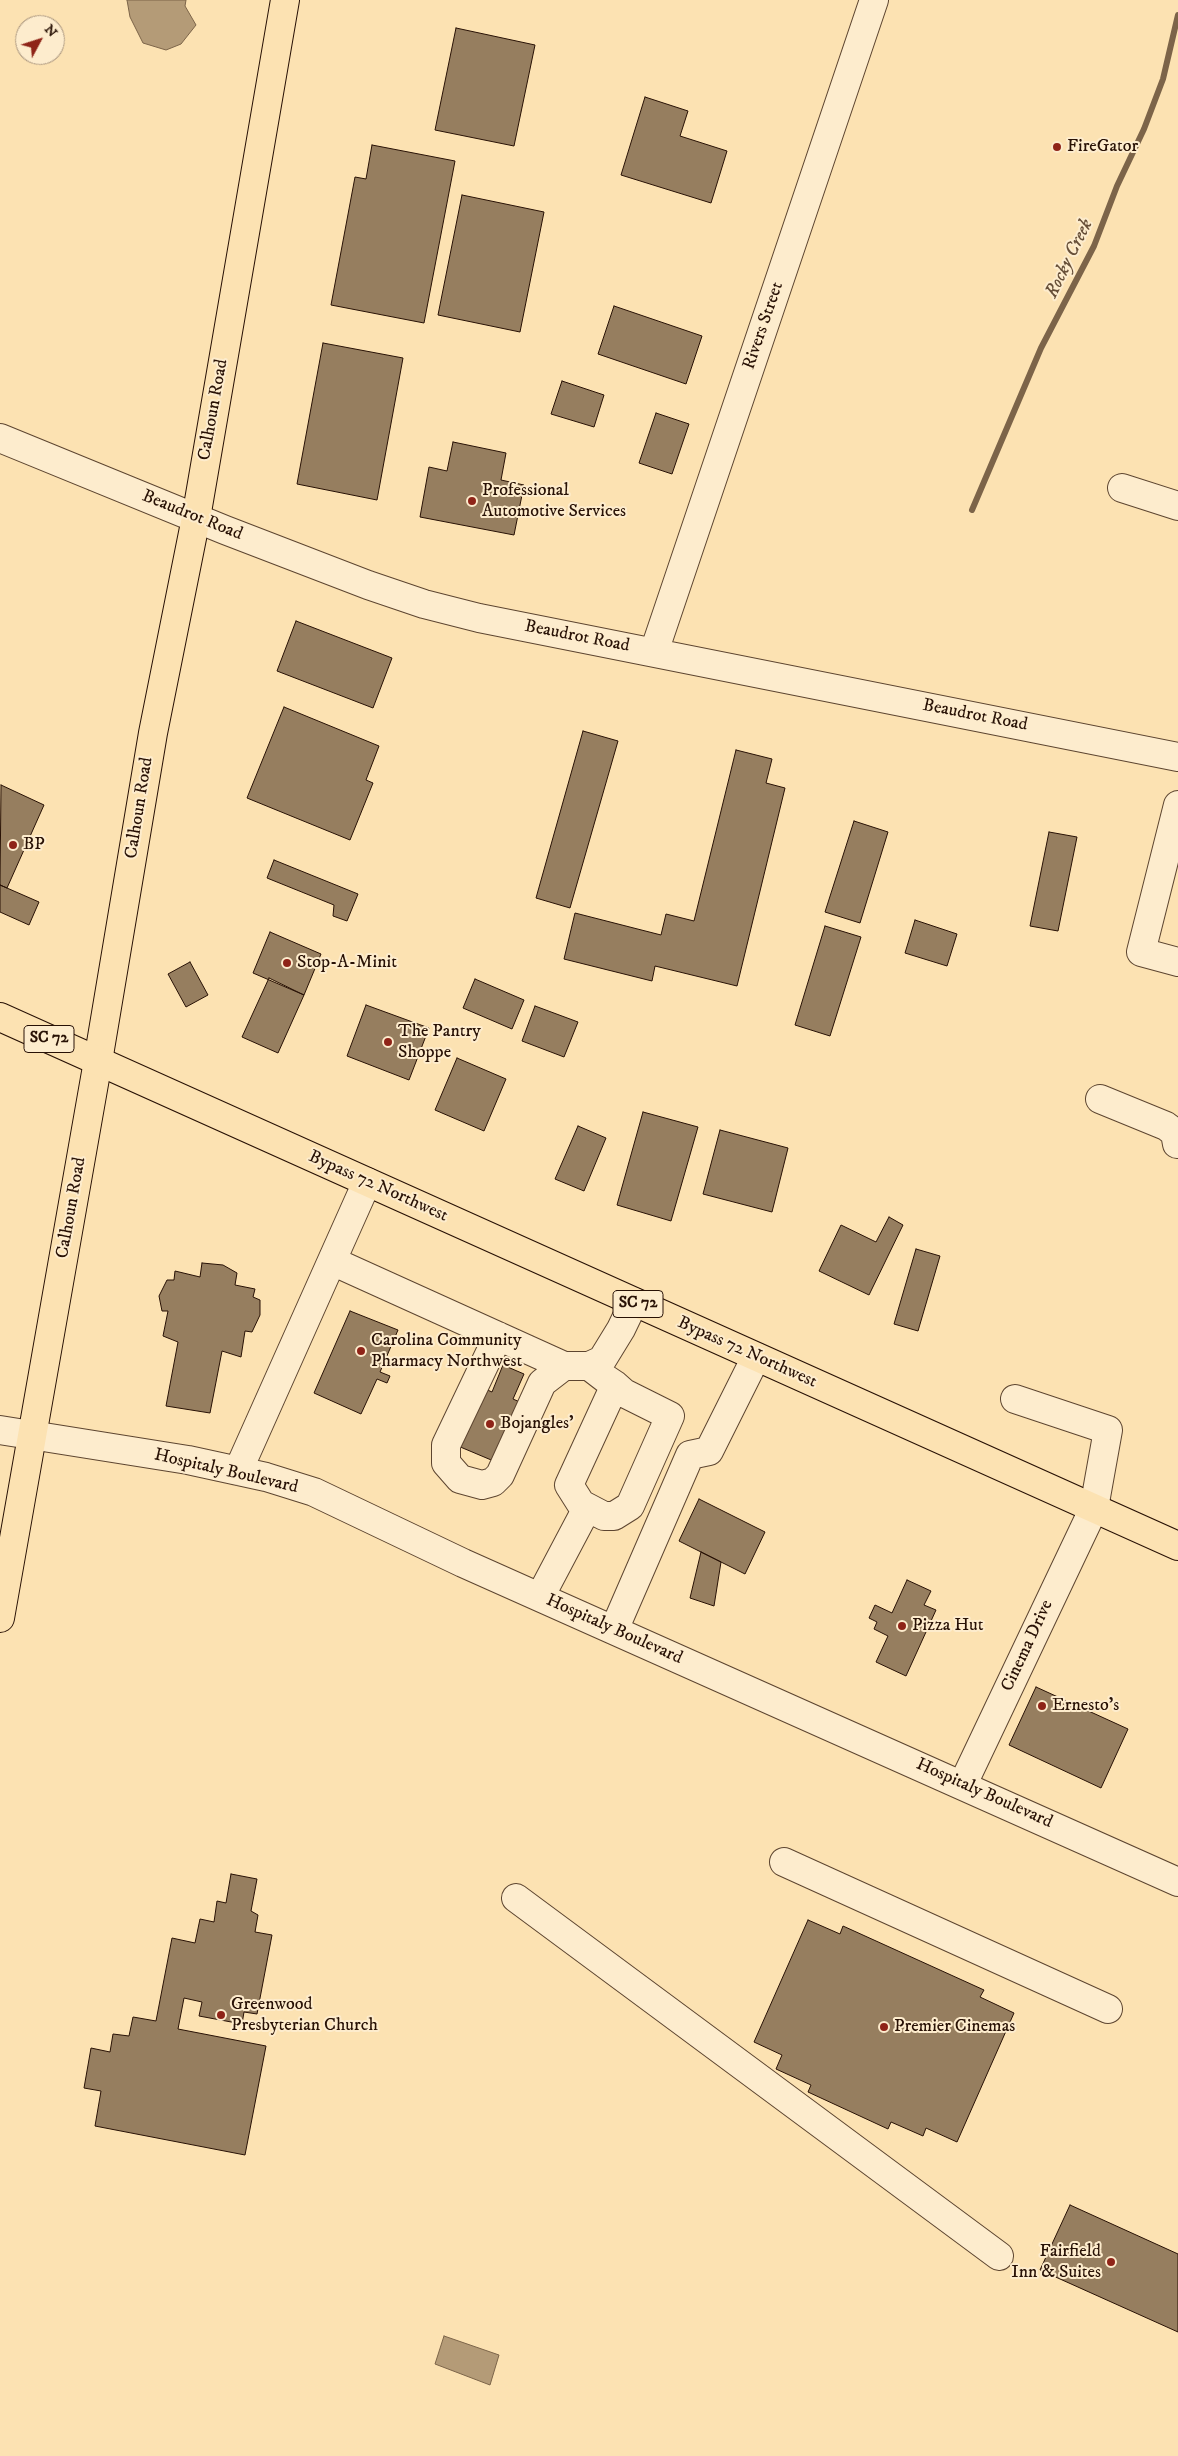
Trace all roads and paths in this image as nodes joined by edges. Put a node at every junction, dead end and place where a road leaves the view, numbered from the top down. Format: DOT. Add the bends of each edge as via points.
graph roads {
  1 [pos="285,0"];
  2 [pos="874,0"];
  3 [pos="0,438"];
  4 [pos="1122,488"];
  5 [pos="1178,506"];
  6 [pos="196,518"];
  7 [pos="654,652"];
  8 [pos="1178,757"];
  9 [pos="1178,805"];
  10 [pos="1178,962"];
  11 [pos="0,1017"];
  12 [pos="98,1061"];
  13 [pos="1100,1099"];
  14 [pos="1177,1144"];
  15 [pos="367,1182"];
  16 [pos="332,1260"];
  17 [pos="634,1302"];
  18 [pos="498,1336"];
  19 [pos="756,1357"];
  20 [pos="576,1366"];
  21 [pos="615,1385"];
  22 [pos="1015,1398"];
  23 [pos="0,1430"];
  24 [pos="32,1436"];
  25 [pos="238,1471"];
  26 [pos="587,1508"];
  27 [pos="1094,1508"];
  28 [pos="1178,1546"];
  29 [pos="540,1597"];
  30 [pos="0,1618"];
  31 [pos="614,1630"];
  32 [pos="963,1784"];
  33 [pos="784,1862"];
  34 [pos="1178,1882"];
  35 [pos="516,1898"];
  36 [pos="1108,2009"];
  37 [pos="999,2256"];
  1 -- 6 [label="main road, Calhoun Road"];
  2 -- 7 [label="street, Rivers Street"];
  3 -- 6 [label="street, Beaudrot Road"];
  4 -- 5 [label="street"];
  6 -- 7 [label="street, Beaudrot Road" via="424,604"];
  6 -- 12 [label="main road, Calhoun Road" via="152,733"];
  7 -- 8 [label="street, Beaudrot Road"];
  9 -- 10 [label="street" via="1141,952"];
  11 -- 12 [label="main road, SC 72"];
  12 -- 15 [label="main road, Bypass 72 Northwest / SC 72"];
  12 -- 24 [label="main road, Calhoun Road"];
  13 -- 14 [label="street" via="1166,1126 1175,1133"];
  15 -- 16 [label="street"];
  15 -- 17 [label="main road, Bypass 72 Northwest / SC 72"];
  16 -- 18 [label="street"];
  16 -- 25 [label="street"];
  17 -- 19 [label="main road, Bypass 72 Northwest / SC 72"];
  17 -- 20 [label="street" via="602,1360"];
  18 -- 20 [label="street"];
  18 -- 20 [label="street" via="446,1444 446,1464 460,1479 482,1485 493,1482 500,1475 542,1383"];
  19 -- 27 [label="main road, Bypass 72 Northwest / SC 72"];
  19 -- 31 [label="street" via="709,1451 690,1455"];
  20 -- 21 [label="street"];
  21 -- 26 [label="street" via="569,1485 574,1497"];
  21 -- 26 [label="street" via="624,1393 670,1416 630,1506 614,1516 604,1516"];
  22 -- 27 [label="street, Cinema Drive" via="1108,1430"];
  23 -- 24 [label="street, Hospitaly Boulevard"];
  24 -- 25 [label="street, Hospitaly Boulevard"];
  24 -- 30 [label="main road, Calhoun Road"];
  25 -- 29 [label="street, Hospitaly Boulevard" via="314,1492 402,1536"];
  26 -- 29 [label="street"];
  27 -- 28 [label="main road, Bypass 72 Northwest / SC 72"];
  27 -- 32 [label="street, Cinema Drive"];
  29 -- 31 [label="street, Hospitaly Boulevard"];
  31 -- 32 [label="street, Hospitaly Boulevard"];
  32 -- 34 [label="street, Hospitaly Boulevard"];
  33 -- 36 [label="street"];
  35 -- 37 [label="street"];
}
